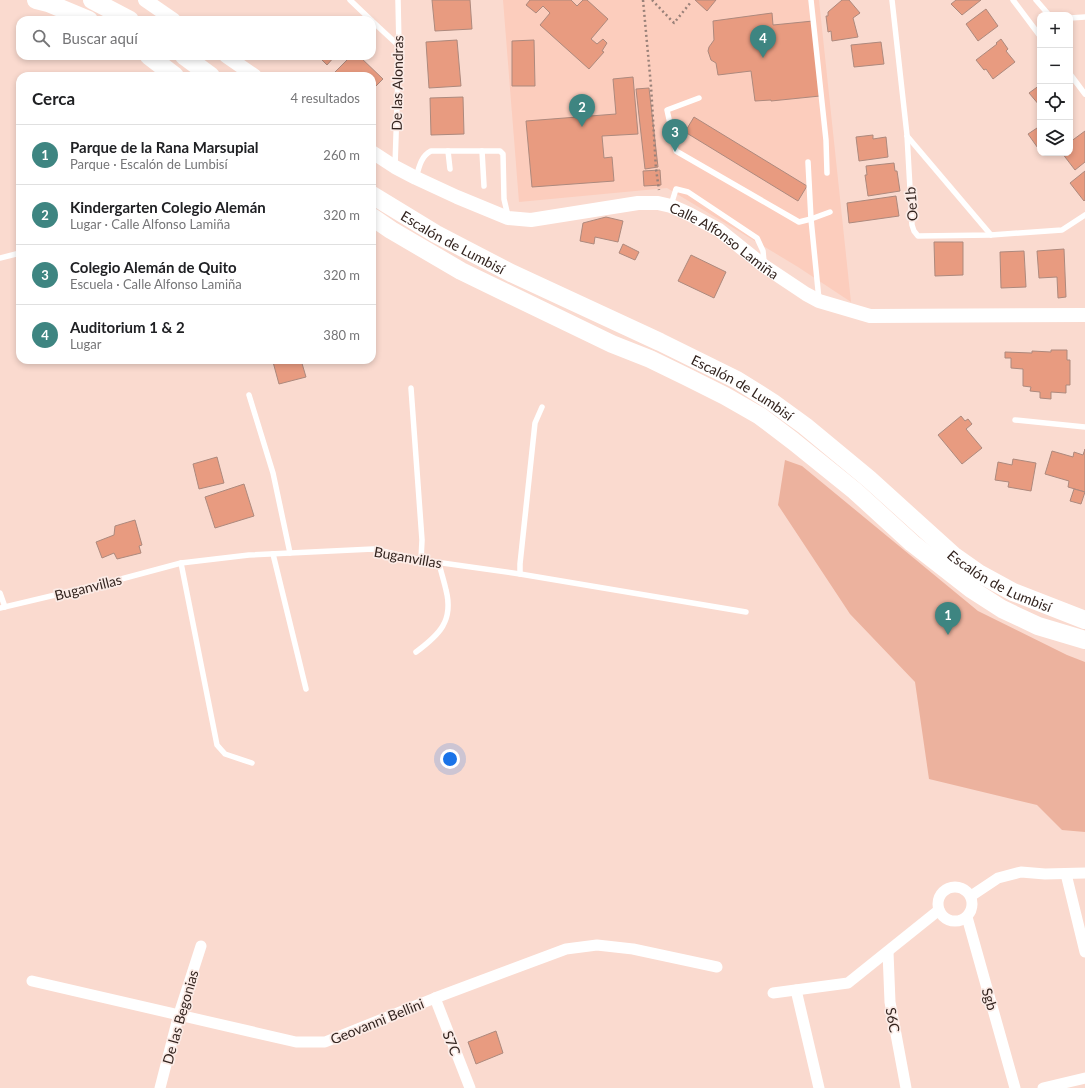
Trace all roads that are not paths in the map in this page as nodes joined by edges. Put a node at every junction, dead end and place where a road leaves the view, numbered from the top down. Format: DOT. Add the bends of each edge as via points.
graph roads {
  1 [pos="36,0"];
  2 [pos="92,0"];
  3 [pos="146,0"];
  4 [pos="350,0"];
  5 [pos="398,0"];
  6 [pos="811,0"];
  7 [pos="892,0"];
  8 [pos="1013,0"];
  9 [pos="1036,0"];
  10 [pos="1046,12"];
  11 [pos="79,16"];
  12 [pos="122,16"];
  13 [pos="168,16"];
  14 [pos="368,16"];
  15 [pos="1085,17"];
  16 [pos="1073,18"];
  17 [pos="376,24"];
  18 [pos="1037,32"];
  19 [pos="399,46"];
  20 [pos="154,60"];
  21 [pos="189,60"];
  22 [pos="232,60"];
  23 [pos="170,72"];
  24 [pos="206,72"];
  25 [pos="249,72"];
  26 [pos="1073,78"];
  27 [pos="1085,94"];
  28 [pos="699,98"];
  29 [pos="907,135"];
  30 [pos="448,151"];
  31 [pos="482,151"];
  32 [pos="376,155"];
  33 [pos="808,162"];
  34 [pos="395,167"];
  35 [pos="450,168"];
  36 [pos="827,173"];
  37 [pos="416,178"];
  38 [pos="484,186"];
  39 [pos="376,197"];
  40 [pos="671,206"];
  41 [pos="830,212"];
  42 [pos="1085,215"];
  43 [pos="508,218"];
  44 [pos="811,219"];
  45 [pos="376,220"];
  46 [pos="991,235"];
  47 [pos="16,254"];
  48 [pos="0,258"];
  49 [pos="764,266"];
  50 [pos="819,301"];
  51 [pos="1085,314"];
  52 [pos="411,388"];
  53 [pos="249,395"];
  54 [pos="542,406"];
  55 [pos="1015,420"];
  56 [pos="1085,427"];
  57 [pos="290,553"];
  58 [pos="273,554"];
  59 [pos="421,560"];
  60 [pos="181,562"];
  61 [pos="439,563"];
  62 [pos="520,574"];
  63 [pos="0,593"];
  64 [pos="2,607"];
  65 [pos="746,612"];
  66 [pos="1085,620"];
  67 [pos="1085,640"];
  68 [pos="416,652"];
  69 [pos="306,689"];
  70 [pos="252,763"];
  71 [pos="1085,873"];
  72 [pos="1066,874"];
  73 [pos="971,896"];
  74 [pos="939,910"];
  75 [pos="967,917"];
  76 [pos="201,946"];
  77 [pos="888,952"];
  78 [pos="1085,952"];
  79 [pos="717,967"];
  80 [pos="32,981"];
  81 [pos="796,990"];
  82 [pos="772,993"];
  83 [pos="435,998"];
  84 [pos="178,1014"];
  85 [pos="1085,1078"];
  86 [pos="1014,1085"];
  87 [pos="160,1088"];
  88 [pos="470,1088"];
  89 [pos="819,1088"];
  90 [pos="906,1088"];
  91 [pos="1043,1088"];
  1 -- 11 [label="main road"];
  2 -- 12 [label="main road"];
  3 -- 13 [label="street"];
  4 -- 14 [label="lane"];
  5 -- 19 [label="lane, De las Alondras"];
  6 -- 36 [label="lane" via="826,140"];
  7 -- 29 [label="lane, Oe1b"];
  8 -- 18 [label="lane"];
  9 -- 10 [label="lane"];
  15 -- 16 [label="lane"];
  17 -- 19 [label="lane"];
  19 -- 34 [label="lane, De las Alondras"];
  20 -- 23 [label="main road"];
  21 -- 24 [label="main road"];
  22 -- 25 [label="street"];
  26 -- 27 [label="lane"];
  28 -- 44 [label="lane" via="667,110 676,151 799,222"];
  29 -- 46 [label="lane"];
  29 -- 46 [label="lane, Oe1b" via="912,225 918,236"];
  30 -- 31 [label="lane"];
  30 -- 35 [label="lane"];
  30 -- 37 [label="lane" via="431,150 426,154"];
  31 -- 38 [label="lane"];
  31 -- 43 [label="lane" via="500,151 503,154 504,199"];
  32 -- 34 [label="street, Calle Alfonso Lamiña"];
  33 -- 44 [label="lane"];
  34 -- 37 [label="street, Calle Alfonso Lamiña"];
  37 -- 43 [label="street, Calle Alfonso Lamiña"];
  39 -- 66 [label="main road, Escalón de Lumbisí" via="436,234 511,273 737,380 806,426 953,555 980,574 1013,592"];
  40 -- 43 [label="street, Calle Alfonso Lamiña" via="638,203 531,220"];
  40 -- 49 [label="street, Calle Alfonso Lamiña" via="719,230"];
  40 -- 49 [label="lane" via="676,189 688,192 757,238 763,251"];
  41 -- 44 [label="lane"];
  42 -- 46 [label="lane, Oe1b" via="1062,230"];
  44 -- 50 [label="lane"];
  45 -- 67 [label="main road, Escalón de Lumbisí" via="461,271 612,344 687,376 754,413 855,491 912,543 971,589 1002,609 1038,626"];
  47 -- 48 [label="lane"];
  49 -- 50 [label="street, Calle Alfonso Lamiña"];
  50 -- 51 [label="street, Calle Alfonso Lamiña" via="870,316"];
  52 -- 59 [label="lane" via="422,540"];
  53 -- 57 [label="lane" via="273,473"];
  54 -- 62 [label="lane" via="535,424"];
  55 -- 56 [label="lane"];
  57 -- 58 [label="lane, Buganvillas"];
  57 -- 59 [label="lane, Buganvillas" via="372,549"];
  58 -- 60 [label="lane, Buganvillas"];
  58 -- 69 [label="lane"];
  59 -- 61 [label="lane, Buganvillas"];
  60 -- 64 [label="lane, Buganvillas" via="110,582"];
  60 -- 70 [label="lane" via="217,745 225,754"];
  61 -- 62 [label="lane, Buganvillas"];
  61 -- 68 [label="lane" via="449,611 446,621 432,640"];
  62 -- 65 [label="lane, Buganvillas"];
  63 -- 64 [label="lane"];
  71 -- 72 [label="street"];
  72 -- 73 [label="street" via="1021,872 998,878"];
  72 -- 78 [label="street"];
  73 -- 74 [label="street" via="967,891 957,887 946,889 939,899"];
  73 -- 75 [label="street" via="972,907"];
  74 -- 75 [label="street" via="951,921"];
  74 -- 77 [label="street"];
  75 -- 86 [label="street, Sgb"];
  76 -- 84 [label="street, De las Begonias"];
  77 -- 81 [label="street" via="848,983"];
  77 -- 90 [label="street, S6C" via="890,1002"];
  79 -- 83 [label="street, Geovanni Bellini" via="633,949 597,945 566,949"];
  80 -- 84 [label="street, Geovanni Bellini"];
  81 -- 82 [label="street"];
  81 -- 89 [label="street"];
  83 -- 84 [label="street, Geovanni Bellini" via="325,1042 296,1042"];
  83 -- 88 [label="street, S7C"];
  84 -- 87 [label="street, De las Begonias"];
  85 -- 91 [label="street"];
}
